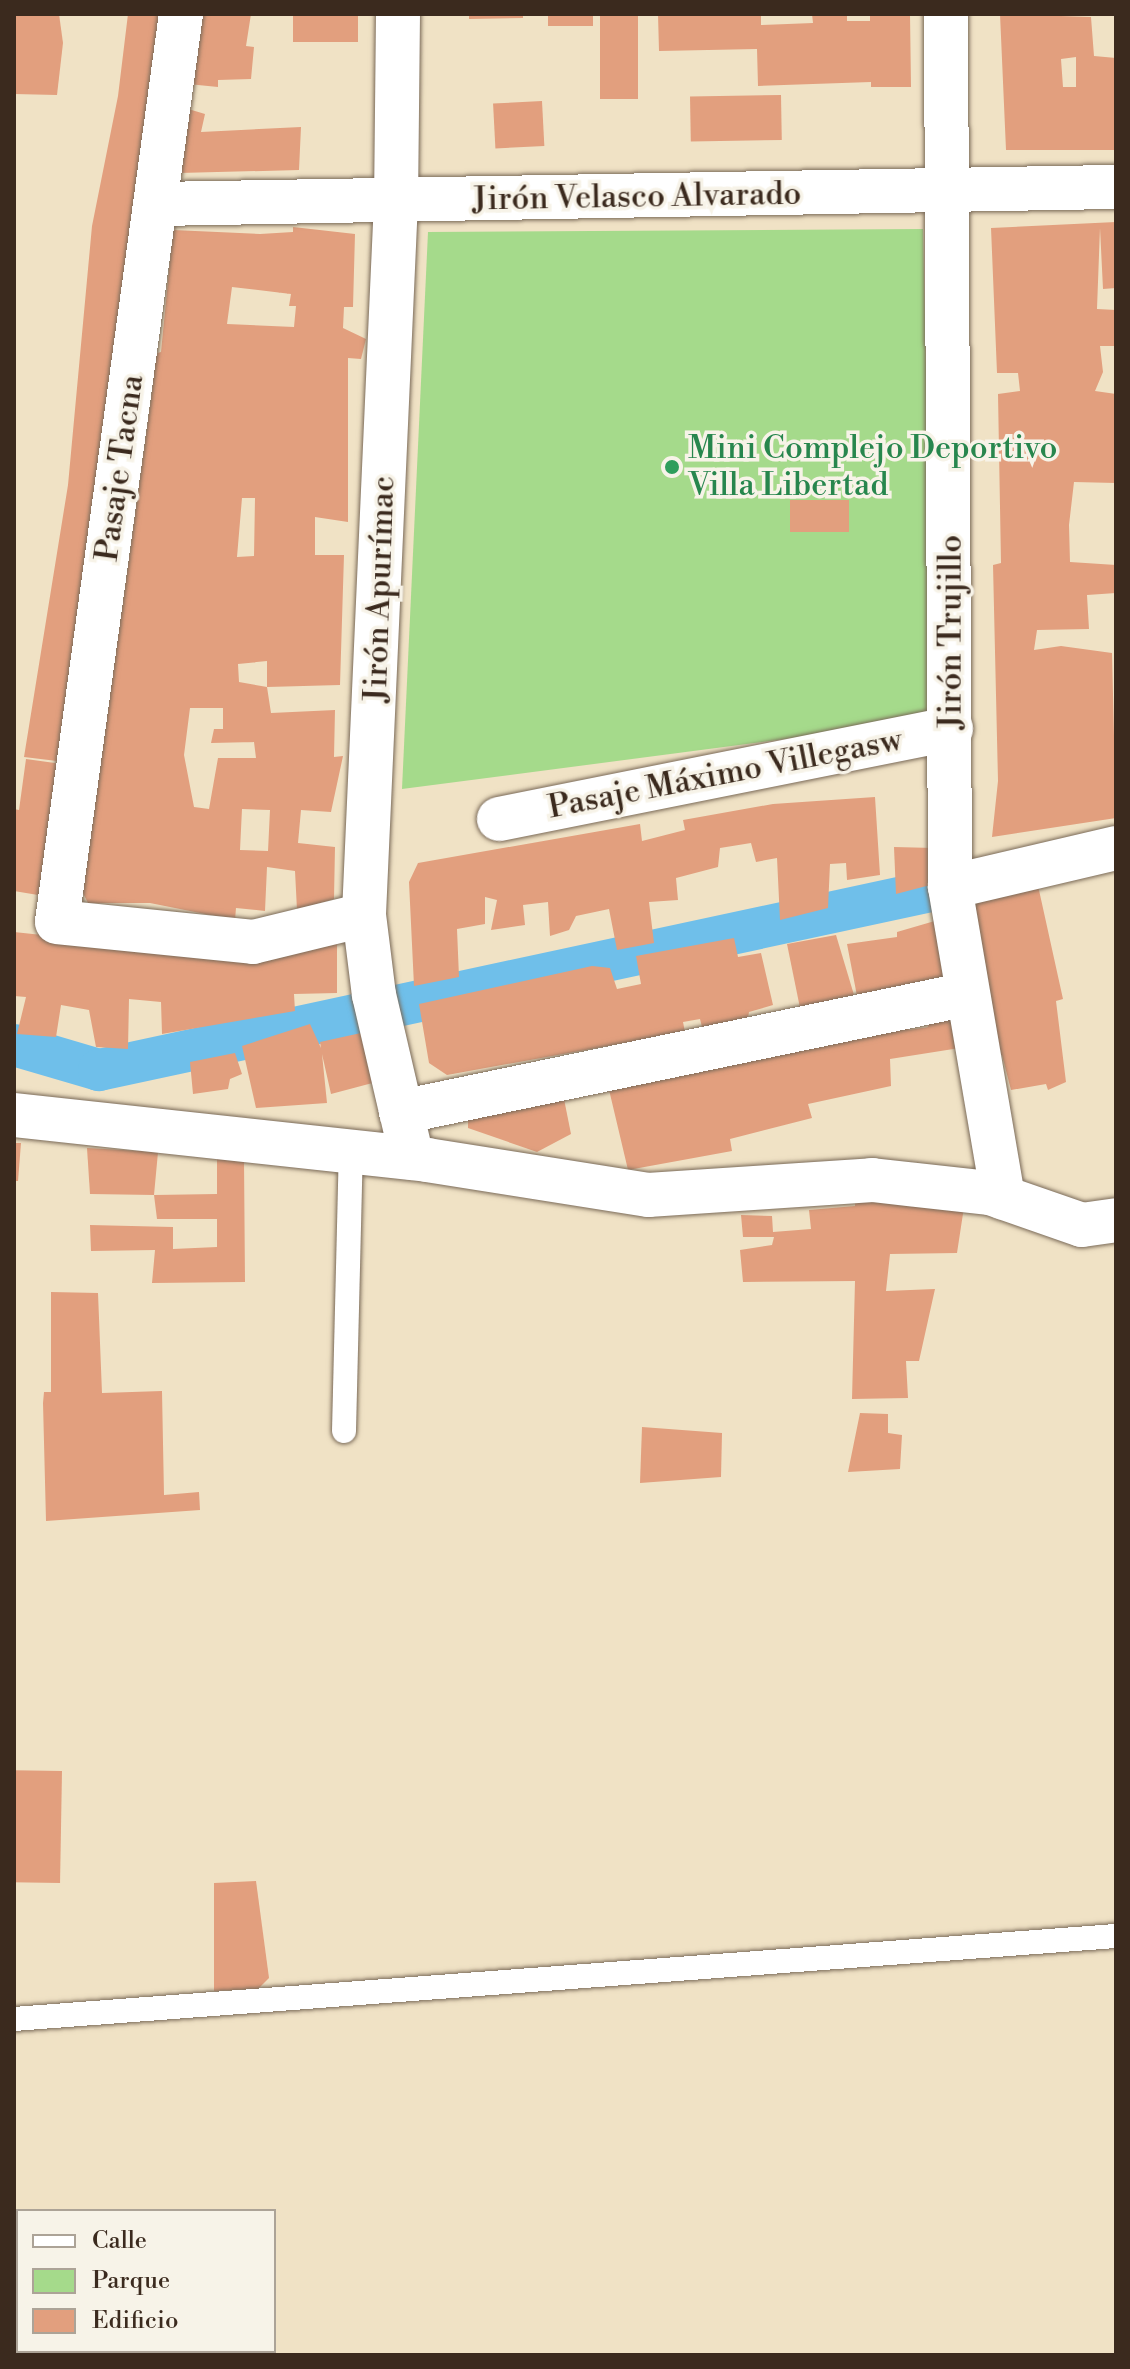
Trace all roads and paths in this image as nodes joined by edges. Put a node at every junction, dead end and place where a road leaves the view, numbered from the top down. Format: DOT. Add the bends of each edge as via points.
graph roads {
  1 [pos="181,14"];
  2 [pos="398,14"];
  3 [pos="946,14"];
  4 [pos="1116,187"];
  5 [pos="951,193"];
  6 [pos="396,201"];
  7 [pos="157,204"];
  8 [pos="951,729"];
  9 [pos="499,819"];
  10 [pos="1116,848"];
  11 [pos="950,887"];
  12 [pos="364,915"];
  13 [pos="968,994"];
  14 [pos="401,1112"];
  15 [pos="14,1115"];
  16 [pos="351,1151"];
  17 [pos="412,1158"];
  18 [pos="1003,1198"];
  19 [pos="1116,1220"];
  20 [pos="344,1431"];
  21 [pos="1116,1936"];
  22 [pos="14,2019"];
  1 -- 7 [label="street, Pasaje Tacna"];
  2 -- 6 [label="street, Jirón Apurímac"];
  3 -- 5 [label="street, Jirón Trujillo"];
  4 -- 5 [label="street, Jirón Velasco Alvarado"];
  5 -- 6 [label="street, Jirón Velasco Alvarado"];
  5 -- 8 [label="street, Jirón Trujillo"];
  6 -- 7 [label="street, Jirón Velasco Alvarado"];
  6 -- 12 [label="street, Jirón Apurímac"];
  7 -- 12 [label="street, Pasaje Tacna" via="57,922 253,942"];
  8 -- 9 [label="street, Pasaje Máximo Villegasw"];
  8 -- 11 [label="street, Jirón Trujillo"];
  10 -- 11 [label="street"];
  11 -- 13 [label="street, Jirón Trujillo"];
  12 -- 14 [label="street, Jirón Apurímac" via="374,995"];
  13 -- 14 [label="street"];
  13 -- 18 [label="street, Jirón Trujillo"];
  14 -- 17 [label="street, Jirón Apurímac"];
  15 -- 16 [label="street"];
  16 -- 17 [label="street"];
  16 -- 20 [label="lane"];
  17 -- 18 [label="street" via="648,1195 872,1180"];
  18 -- 19 [label="street" via="1082,1225"];
  21 -- 22 [label="lane"];
}
